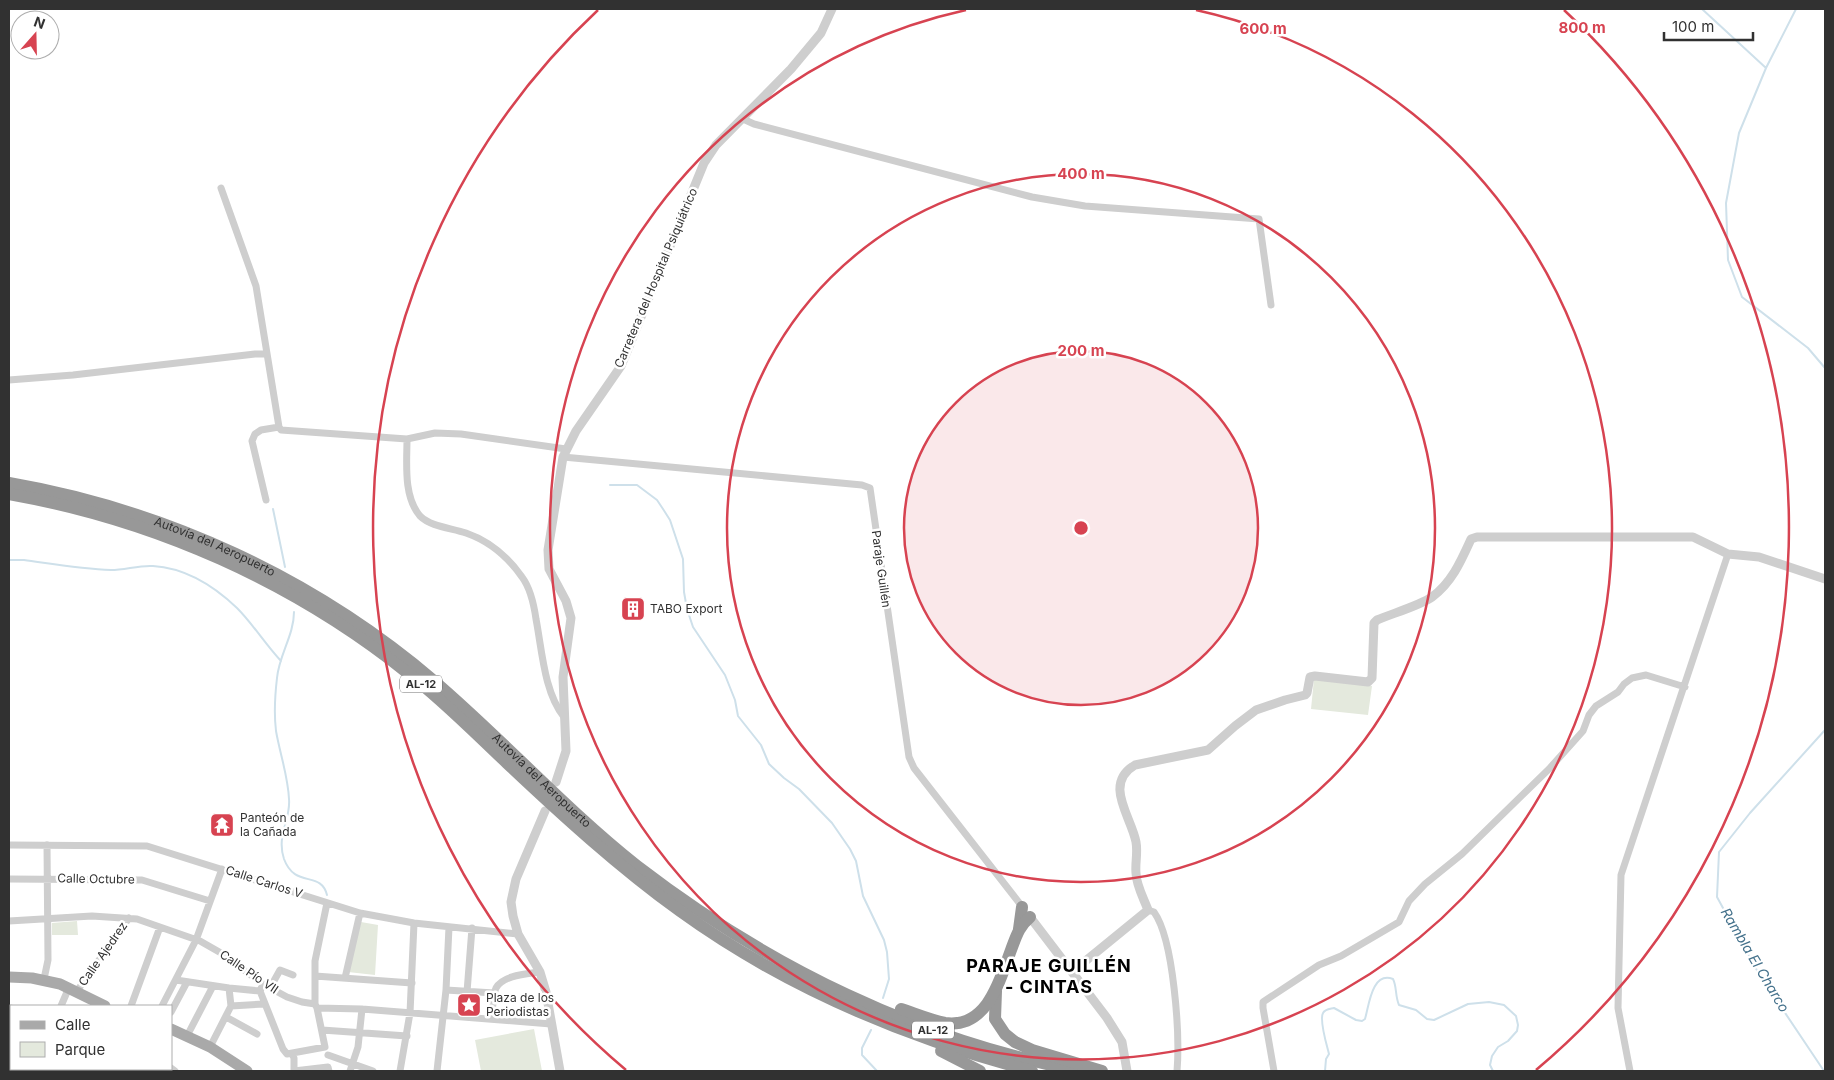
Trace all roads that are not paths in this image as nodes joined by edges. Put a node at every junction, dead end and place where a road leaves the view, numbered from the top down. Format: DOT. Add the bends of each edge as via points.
graph roads {
  1 [pos="832,9"];
  2 [pos="743,118"];
  3 [pos="221,188"];
  4 [pos="1271,305"];
  5 [pos="267,354"];
  6 [pos="9,380"];
  7 [pos="279,427"];
  8 [pos="407,439"];
  9 [pos="564,453"];
  10 [pos="9,483"];
  11 [pos="9,494"];
  12 [pos="266,500"];
  13 [pos="1728,554"];
  14 [pos="1825,579"];
  15 [pos="1685,687"];
  16 [pos="564,717"];
  17 [pos="556,782"];
  18 [pos="545,811"];
  19 [pos="47,845"];
  20 [pos="9,846"];
  21 [pos="222,869"];
  22 [pos="48,878"];
  23 [pos="9,879"];
  24 [pos="210,901"];
  25 [pos="327,902"];
  26 [pos="1148,910"];
  27 [pos="1026,912"];
  28 [pos="360,913"];
  29 [pos="48,918"];
  30 [pos="129,918"];
  31 [pos="9,921"];
  32 [pos="414,924"];
  33 [pos="160,927"];
  34 [pos="449,927"];
  35 [pos="472,928"];
  36 [pos="518,934"];
  37 [pos="196,940"];
  38 [pos="794,969"];
  39 [pos="540,972"];
  40 [pos="1072,972"];
  41 [pos="293,974"];
  42 [pos="315,976"];
  43 [pos="9,977"];
  44 [pos="345,978"];
  45 [pos="44,979"];
  46 [pos="176,980"];
  47 [pos="9,982"];
  48 [pos="187,982"];
  49 [pos="412,983"];
  50 [pos="263,984"];
  51 [pos="213,986"];
  52 [pos="229,988"];
  53 [pos="270,988"];
  54 [pos="997,989"];
  55 [pos="446,990"];
  56 [pos="72,991"];
  57 [pos="260,991"];
  58 [pos="467,992"];
  59 [pos="494,993"];
  60 [pos="264,1004"];
  61 [pos="62,1005"];
  62 [pos="103,1005"];
  63 [pos="131,1005"];
  64 [pos="163,1005"];
  65 [pos="231,1006"];
  66 [pos="316,1006"];
  67 [pos="846,1006"];
  68 [pos="362,1009"];
  69 [pos="172,1010"];
  70 [pos="410,1013"];
  71 [pos="444,1016"];
  72 [pos="226,1017"];
  73 [pos="492,1019"];
  74 [pos="551,1024"];
  75 [pos="172,1029"];
  76 [pos="322,1030"];
  77 [pos="360,1032"];
  78 [pos="257,1034"];
  79 [pos="187,1036"];
  80 [pos="407,1036"];
  81 [pos="210,1047"];
  82 [pos="292,1054"];
  83 [pos="328,1055"];
  84 [pos="353,1064"];
  85 [pos="247,1071"];
  86 [pos="329,1071"];
  87 [pos="350,1071"];
  88 [pos="373,1071"];
  89 [pos="400,1071"];
  90 [pos="437,1071"];
  91 [pos="560,1071"];
  92 [pos="980,1071"];
  93 [pos="1032,1071"];
  94 [pos="1081,1071"];
  95 [pos="1102,1071"];
  96 [pos="1127,1071"];
  97 [pos="1177,1071"];
  98 [pos="1274,1071"];
  99 [pos="1630,1071"];
  1 -- 2 [label="street, Carretera del Hospital Psiquiátrico" via="821,33"];
  2 -- 4 [label="street" via="754,124 1032,197 1085,206 1259,219"];
  2 -- 9 [label="street, Carretera del Hospital Psiquiátrico" via="716,145 704,163 621,366"];
  3 -- 5 [label="street" via="254,280"];
  5 -- 6 [label="street"];
  5 -- 7 [label="street"];
  7 -- 8 [label="street" via="286,431"];
  7 -- 12 [label="street" via="261,430 252,441"];
  8 -- 9 [label="street" via="434,433 461,434"];
  8 -- 16 [label="street" via="409,486 421,516 429,522 479,538 493,547 523,578 533,599 550,691"];
  9 -- 16 [label="street, Carretera del Hospital Psiquiátrico" via="548,550 549,569 571,618 563,677"];
  9 -- 27 [label="street, Paraje Guillén" via="870,488 914,768"];
  10 -- 38 [label="highway, Autovía del Aeropuerto / AL-12" via="86,500 180,530 238,554 321,600 376,636 432,680 567,806 636,865 712,920"];
  11 -- 67 [label="highway, Autovía del Aeropuerto / AL-12" via="105,516 177,540 239,567 318,610 409,673 568,821 636,878 745,953"];
  13 -- 14 [label="street" via="1759,557"];
  13 -- 15 [label="street"];
  13 -- 26 [label="street" via="1693,537 1472,539 1452,576 1430,598 1374,623 1372,678 1368,682 1314,676 1310,678 1305,695 1256,710 1208,750 1135,765 1126,770 1120,795 1136,841 1135,874"];
  15 -- 98 [label="street" via="1646,675 1632,678 1596,706 1582,731 1549,769 1462,854 1425,884 1409,902 1399,922 1319,965 1263,1002"];
  15 -- 99 [label="street" via="1621,875 1618,1008"];
  16 -- 17 [label="street, Carretera del Hospital Psiquiátrico" via="566,751"];
  18 -- 36 [label="street" via="513,892 513,916"];
  19 -- 20 [label="street, Calle Carlos V"];
  19 -- 21 [label="street, Calle Carlos V" via="147,846"];
  19 -- 22 [label="street"];
  21 -- 24 [label="street"];
  21 -- 25 [label="street, Calle Carlos V"];
  22 -- 23 [label="street, Calle Octubre"];
  22 -- 24 [label="street, Calle Octubre" via="142,880"];
  22 -- 29 [label="street"];
  24 -- 37 [label="street"];
  25 -- 28 [label="street, Calle Carlos V"];
  25 -- 42 [label="street" via="316,953"];
  26 -- 40 [label="street"];
  26 -- 97 [label="street" via="1154,912 1160,921 1169,953 1177,1030"];
  27 -- 40 [label="street"];
  27 -- 54 [label="highway"];
  28 -- 32 [label="street, Calle Carlos V"];
  28 -- 44 [label="street"];
  29 -- 30 [label="street, Calle Pío VII"];
  29 -- 31 [label="street, Calle Pío VII"];
  29 -- 45 [label="street" via="48,960"];
  30 -- 33 [label="street, Calle Pío VII"];
  30 -- 56 [label="street, Calle Ajedrez"];
  32 -- 34 [label="street, Calle Carlos V"];
  32 -- 49 [label="street"];
  33 -- 37 [label="street, Calle Pío VII"];
  33 -- 63 [label="street"];
  34 -- 35 [label="street, Calle Carlos V"];
  34 -- 55 [label="street"];
  35 -- 36 [label="street, Calle Carlos V"];
  35 -- 58 [label="street"];
  36 -- 39 [label="street"];
  37 -- 46 [label="street"];
  37 -- 50 [label="street, Calle Pío VII" via="221,953"];
  38 -- 54 [label="highway" via="946,1023 958,1023 980,1013"];
  38 -- 94 [label="highway, Autovía del Aeropuerto / AL-12" via="930,1029"];
  39 -- 59 [label="street" via="514,975 497,986"];
  39 -- 74 [label="street"];
  40 -- 96 [label="street" via="1122,1042"];
  41 -- 53 [label="street" via="280,970"];
  42 -- 44 [label="street"];
  42 -- 66 [label="street"];
  43 -- 45 [label="main road"];
  44 -- 49 [label="street"];
  45 -- 56 [label="main road"];
  46 -- 48 [label="street"];
  46 -- 64 [label="street"];
  47 -- 56 [label="main road" via="42,984"];
  48 -- 51 [label="street"];
  48 -- 69 [label="street"];
  49 -- 70 [label="street"];
  50 -- 53 [label="street, Calle Pío VII"];
  50 -- 57 [label="street"];
  51 -- 52 [label="street"];
  51 -- 79 [label="street"];
  52 -- 57 [label="street"];
  52 -- 65 [label="street"];
  53 -- 66 [label="street, Calle Pío VII"];
  54 -- 95 [label="highway" via="995,1019 1014,1042"];
  55 -- 58 [label="street"];
  55 -- 71 [label="street"];
  56 -- 61 [label="street, Calle Ajedrez"];
  56 -- 62 [label="main road"];
  57 -- 60 [label="street"];
  58 -- 59 [label="street"];
  59 -- 73 [label="street"];
  60 -- 65 [label="street"];
  60 -- 82 [label="street" via="283,1049"];
  65 -- 72 [label="street"];
  66 -- 68 [label="street, Calle Pío VII"];
  66 -- 76 [label="street"];
  67 -- 92 [label="highway"];
  67 -- 93 [label="highway, Autovía del Aeropuerto / AL-12" via="939,1044"];
  68 -- 70 [label="street, Calle Pío VII"];
  68 -- 77 [label="street"];
  70 -- 71 [label="street, Calle Pío VII"];
  70 -- 80 [label="street"];
  71 -- 73 [label="street, Calle Pío VII"];
  71 -- 90 [label="street"];
  72 -- 78 [label="street"];
  72 -- 81 [label="street"];
  73 -- 74 [label="street, Calle Pío VII"];
  74 -- 91 [label="street"];
  75 -- 79 [label="main road"];
  76 -- 77 [label="street"];
  76 -- 82 [label="street" via="325,1047"];
  77 -- 80 [label="street"];
  77 -- 84 [label="street"];
  79 -- 81 [label="main road"];
  80 -- 89 [label="street"];
  81 -- 85 [label="main road"];
  82 -- 86 [label="street" via="294,1071 328,1067"];
  83 -- 84 [label="street"];
  84 -- 87 [label="street"];
  84 -- 88 [label="street"];
}
